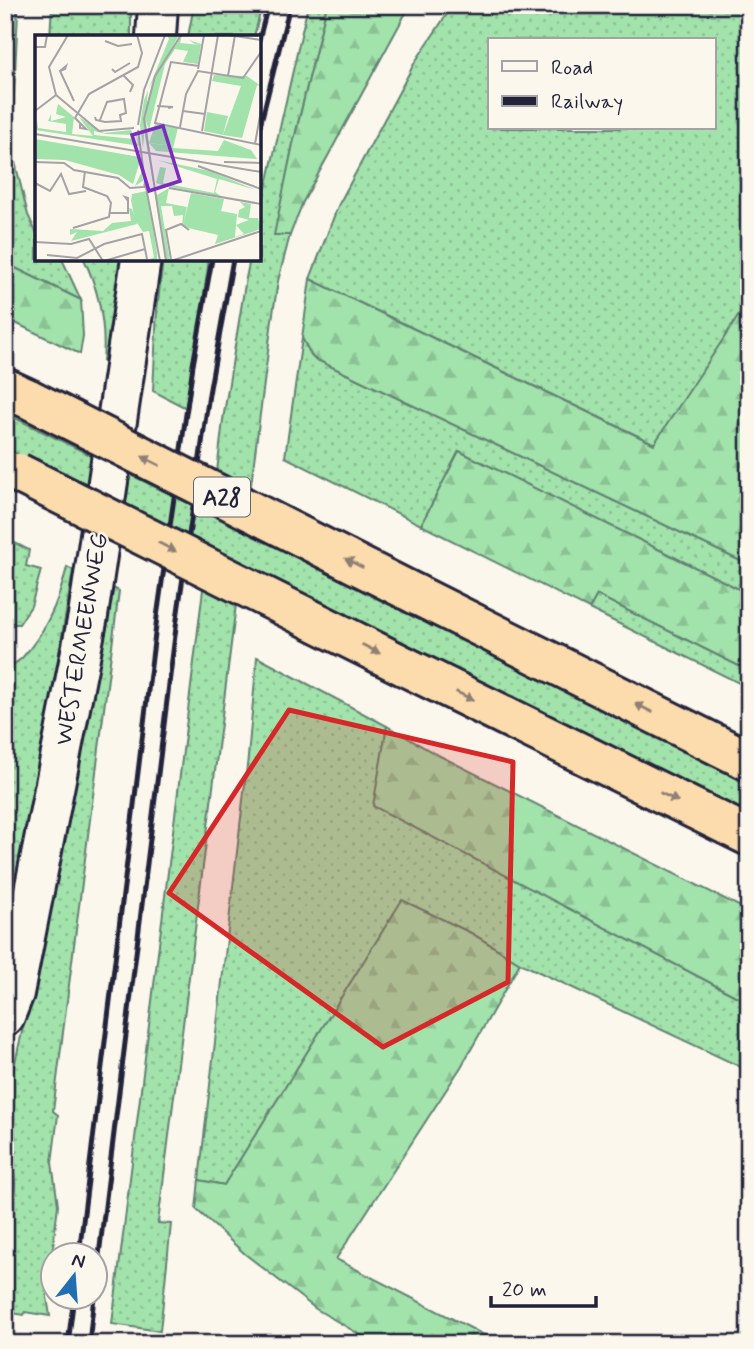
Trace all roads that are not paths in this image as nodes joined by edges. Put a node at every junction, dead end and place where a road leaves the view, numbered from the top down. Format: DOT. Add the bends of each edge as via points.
graph roads {
  1 [pos="158,5"];
  2 [pos="156,35"];
  3 [pos="141,261"];
  4 [pos="17,393"];
  5 [pos="12,469"];
  6 [pos="749,761"];
  7 [pos="749,836"];
  8 [pos="5,1016"];
  1 -- 2 [label="street"];
  3 -- 8 [label="street, WESTERMEENWEG" via="88,616 14,993"];
  6 -- 4 [label="highway, A28, one-way, bridge"];
  5 -- 7 [label="highway, one-way, bridge"];
}
